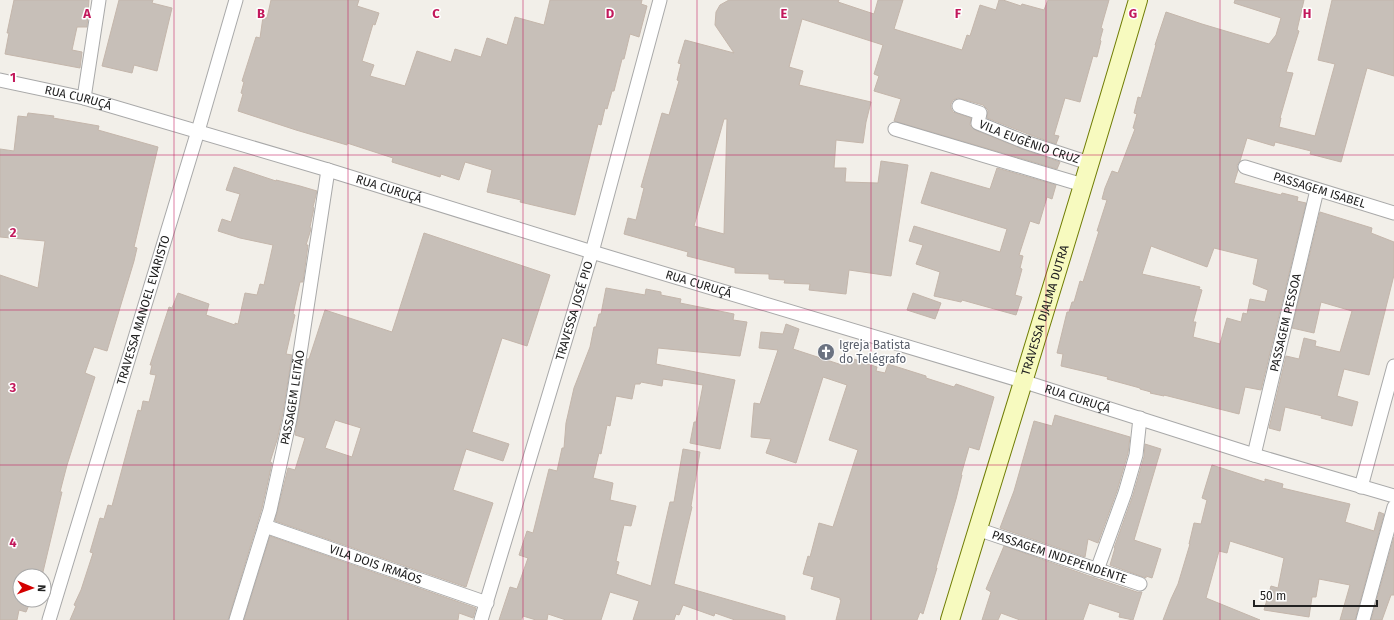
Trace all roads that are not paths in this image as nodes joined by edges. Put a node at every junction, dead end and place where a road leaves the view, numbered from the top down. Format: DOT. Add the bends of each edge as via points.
graph roads {
  1 [pos="99,0"];
  2 [pos="236,0"];
  3 [pos="660,0"];
  4 [pos="1138,0"];
  5 [pos="0,80"];
  6 [pos="84,98"];
  7 [pos="959,106"];
  8 [pos="895,129"];
  9 [pos="198,132"];
  10 [pos="1089,163"];
  11 [pos="1245,168"];
  12 [pos="328,170"];
  13 [pos="1084,185"];
  14 [pos="1317,190"];
  15 [pos="1394,213"];
  16 [pos="592,252"];
  17 [pos="1394,366"];
  18 [pos="1022,381"];
  19 [pos="1140,418"];
  20 [pos="1254,455"];
  21 [pos="1361,487"];
  22 [pos="1394,496"];
  23 [pos="1394,507"];
  24 [pos="265,526"];
  25 [pos="978,529"];
  26 [pos="1097,570"];
  27 [pos="1140,584"];
  28 [pos="487,603"];
  29 [pos="49,620"];
  30 [pos="236,620"];
  31 [pos="481,620"];
  32 [pos="950,620"];
  33 [pos="1364,620"];
  1 -- 6 [label="street"];
  2 -- 9 [label="street, TRAVESSA MANOEL EVARISTO"];
  3 -- 16 [label="street, TRAVESSA JOSÉ PIO"];
  4 -- 10 [label="street, TRAVESSA DJALMA DUTRA"];
  5 -- 6 [label="street, RUA CURUÇÁ"];
  6 -- 9 [label="street, RUA CURUÇÁ"];
  7 -- 10 [label="street, VILA EUGÊNIO CRUZ" via="980,113 978,122 1024,142"];
  8 -- 13 [label="street"];
  9 -- 12 [label="street, RUA CURUÇÁ"];
  9 -- 29 [label="street, TRAVESSA MANOEL EVARISTO"];
  10 -- 13 [label="street, TRAVESSA DJALMA DUTRA"];
  11 -- 14 [label="street, PASSAGEM ISABEL"];
  12 -- 16 [label="street, RUA CURUÇÁ"];
  12 -- 24 [label="street, PASSAGEM LEITÃO" via="290,419"];
  13 -- 18 [label="street, TRAVESSA DJALMA DUTRA"];
  14 -- 15 [label="street, PASSAGEM ISABEL"];
  14 -- 20 [label="street, PASSAGEM PESSOA"];
  16 -- 18 [label="street, RUA CURUÇÁ"];
  16 -- 28 [label="street, TRAVESSA JOSÉ PIO"];
  17 -- 21 [label="street"];
  18 -- 19 [label="street, RUA CURUÇÁ"];
  18 -- 25 [label="street, TRAVESSA DJALMA DUTRA"];
  19 -- 20 [label="street, RUA CURUÇÁ"];
  19 -- 26 [label="street" via="1136,455"];
  20 -- 21 [label="street, RUA CURUÇÁ"];
  21 -- 22 [label="street, RUA CURUÇÁ"];
  23 -- 33 [label="street"];
  24 -- 28 [label="street, VILA DOIS IRMÃOS"];
  24 -- 30 [label="street, PASSAGEM LEITÃO"];
  25 -- 26 [label="street, PASSAGEM INDEPENDENTE"];
  25 -- 32 [label="street, TRAVESSA DJALMA DUTRA"];
  26 -- 27 [label="street, PASSAGEM INDEPENDENTE"];
  28 -- 31 [label="street, TRAVESSA JOSÉ PIO"];
}
